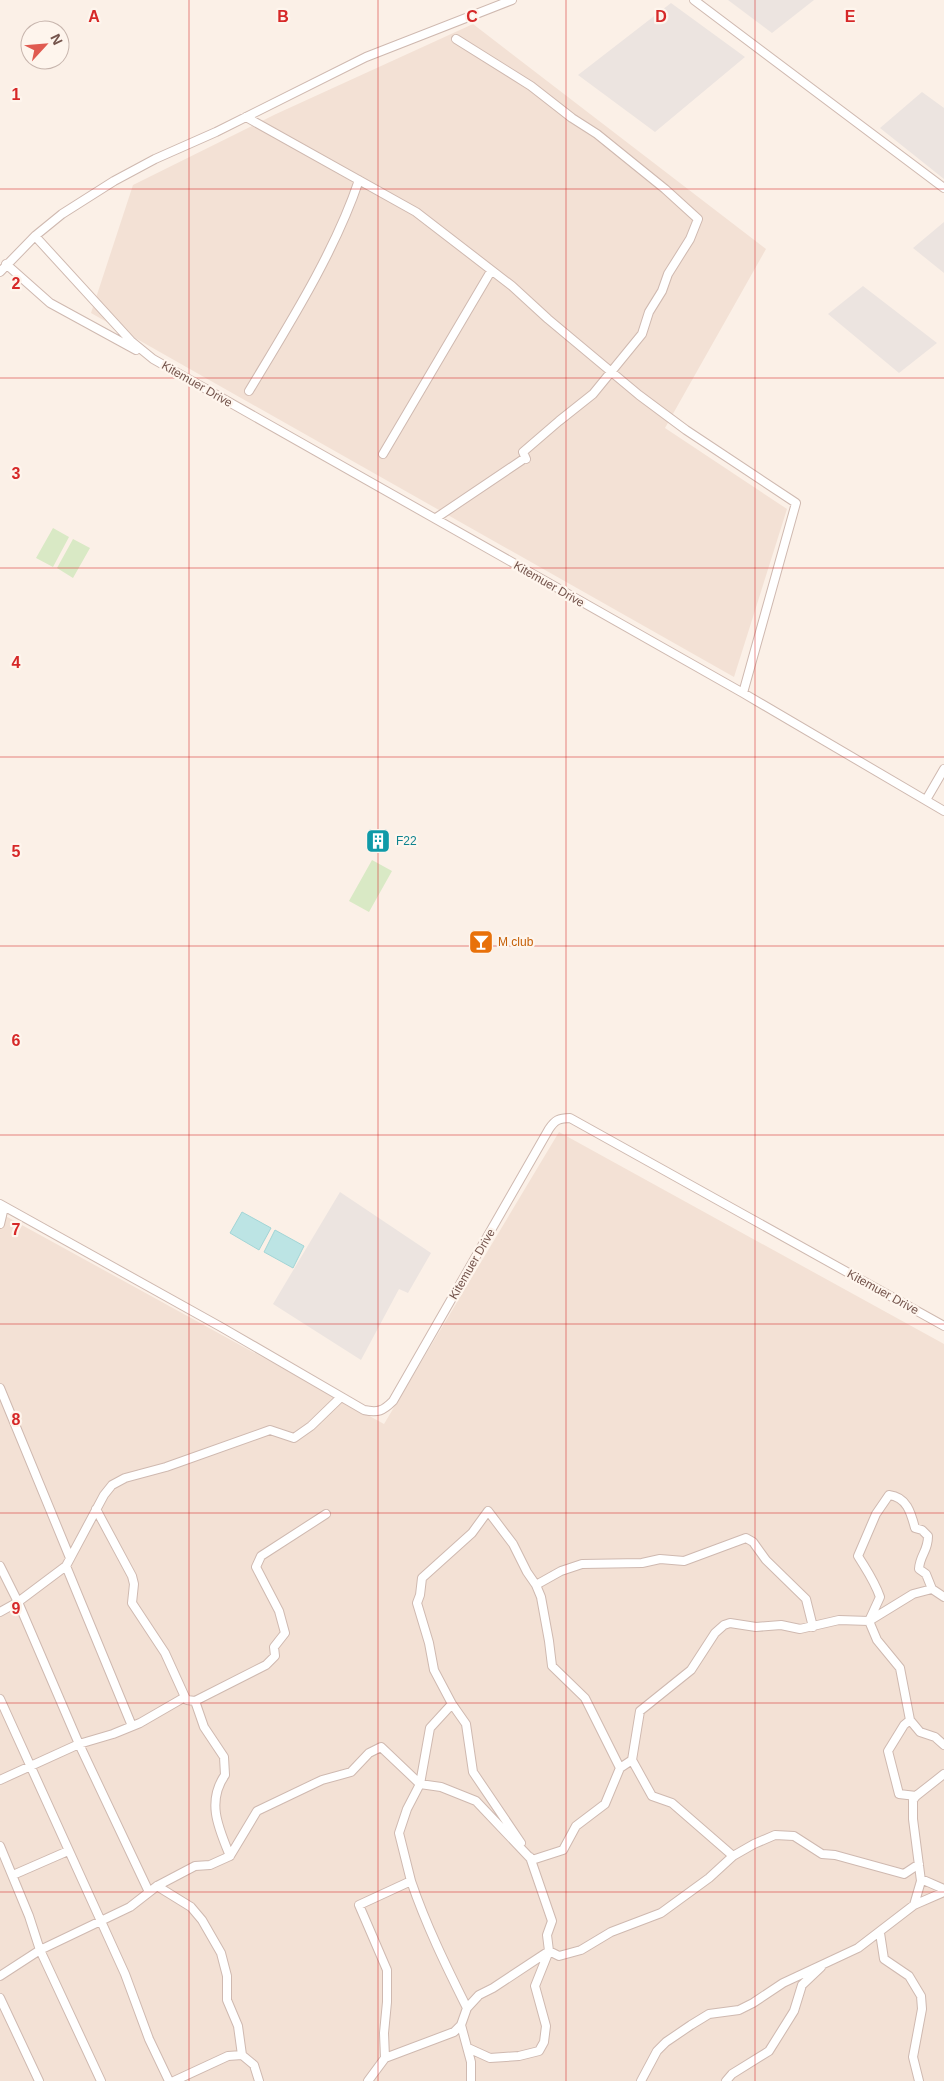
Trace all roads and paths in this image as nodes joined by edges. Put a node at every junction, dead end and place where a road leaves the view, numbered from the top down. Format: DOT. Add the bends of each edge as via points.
graph roads {
  1 [pos="512,0"];
  2 [pos="694,0"];
  3 [pos="456,39"];
  4 [pos="246,116"];
  5 [pos="359,180"];
  6 [pos="944,188"];
  7 [pos="35,236"];
  8 [pos="6,264"];
  9 [pos="491,271"];
  10 [pos="0,272"];
  11 [pos="153,359"];
  12 [pos="611,372"];
  13 [pos="249,391"];
  14 [pos="383,454"];
  15 [pos="436,518"];
  16 [pos="743,693"];
  17 [pos="944,769"];
  18 [pos="926,800"];
  19 [pos="944,811"];
  20 [pos="2,1206"];
  21 [pos="0,1224"];
  22 [pos="944,1326"];
  23 [pos="0,1388"];
  24 [pos="341,1397"];
  25 [pos="96,1509"];
  26 [pos="326,1514"];
  27 [pos="70,1558"];
  28 [pos="0,1566"];
  29 [pos="66,1566"];
  30 [pos="536,1585"];
  31 [pos="932,1589"];
  32 [pos="944,1597"];
  33 [pos="18,1602"];
  34 [pos="0,1612"];
  35 [pos="869,1621"];
  36 [pos="812,1627"];
  37 [pos="185,1697"];
  38 [pos="0,1699"];
  39 [pos="195,1700"];
  40 [pos="452,1704"];
  41 [pos="910,1720"];
  42 [pos="132,1726"];
  43 [pos="79,1744"];
  44 [pos="944,1745"];
  45 [pos="632,1760"];
  46 [pos="31,1764"];
  47 [pos="620,1768"];
  48 [pos="944,1774"];
  49 [pos="0,1780"];
  50 [pos="420,1784"];
  51 [pos="916,1796"];
  52 [pos="0,1846"];
  53 [pos="68,1851"];
  54 [pos="230,1856"];
  55 [pos="733,1856"];
  56 [pos="532,1860"];
  57 [pos="919,1864"];
  58 [pos="13,1875"];
  59 [pos="921,1879"];
  60 [pos="411,1881"];
  61 [pos="157,1886"];
  62 [pos="944,1890"];
  63 [pos="149,1892"];
  64 [pos="914,1905"];
  65 [pos="100,1922"];
  66 [pos="880,1933"];
  67 [pos="40,1950"];
  68 [pos="549,1951"];
  69 [pos="826,1962"];
  70 [pos="0,1976"];
  71 [pos="0,1998"];
  72 [pos="467,2008"];
  73 [pos="461,2025"];
  74 [pos="468,2048"];
  75 [pos="242,2055"];
  76 [pos="385,2058"];
  77 [pos="371,2080"];
  78 [pos="39,2081"];
  79 [pos="101,2081"];
  80 [pos="169,2081"];
  81 [pos="174,2081"];
  82 [pos="260,2081"];
  83 [pos="471,2081"];
  84 [pos="641,2081"];
  85 [pos="726,2081"];
  86 [pos="919,2081"];
  1 -- 4 [label="street" via="366,57"];
  2 -- 6 [label="street"];
  3 -- 12 [label="street" via="531,86 597,134 698,219 690,240 649,312 642,334"];
  4 -- 5 [label="street"];
  4 -- 7 [label="street" via="114,181 62,214"];
  5 -- 9 [label="street" via="416,212"];
  5 -- 13 [label="street" via="348,215"];
  7 -- 8 [label="street"];
  7 -- 11 [label="street, Kitemuer Drive" via="131,341"];
  8 -- 10 [label="street"];
  8 -- 11 [label="street, Kitemuer Drive" via="50,303"];
  9 -- 12 [label="street"];
  9 -- 14 [label="street"];
  11 -- 15 [label="street, Kitemuer Drive"];
  12 -- 15 [label="street" via="593,394 523,452 526,459"];
  12 -- 16 [label="street" via="686,430 796,503"];
  15 -- 16 [label="street, Kitemuer Drive"];
  16 -- 18 [label="street, Kitemuer Drive"];
  17 -- 18 [label="street"];
  18 -- 19 [label="street, Kitemuer Drive"];
  20 -- 21 [label="street"];
  20 -- 24 [label="street, Kitemuer Drive"];
  22 -- 24 [label="street, Kitemuer Drive" via="570,1118 562,1118 549,1128 393,1402 384,1410 375,1412 364,1410"];
  23 -- 27 [label="street"];
  24 -- 25 [label="street" via="294,1438 270,1430 131,1476 112,1485"];
  25 -- 27 [label="street"];
  25 -- 37 [label="street" via="132,1576 132,1604 161,1647"];
  26 -- 39 [label="street" via="261,1556 256,1567 279,1611 285,1633 274,1647 275,1656 266,1665"];
  27 -- 29 [label="street"];
  28 -- 33 [label="street"];
  29 -- 33 [label="street"];
  29 -- 42 [label="street"];
  30 -- 36 [label="street" via="582,1564 642,1563 660,1558 684,1561 746,1538 806,1599"];
  30 -- 40 [label="street" via="513,1544 488,1511 472,1533 422,1578 416,1603 434,1670"];
  30 -- 47 [label="street" via="552,1666 585,1698"];
  31 -- 32 [label="street"];
  31 -- 35 [label="street" via="913,1594"];
  31 -- 35 [label="street" via="926,1574 919,1569 920,1560 928,1548 928,1536 915,1528 908,1506 889,1496 876,1514 858,1556 873,1578 880,1597"];
  33 -- 34 [label="street"];
  33 -- 43 [label="street"];
  35 -- 36 [label="street" via="839,1620"];
  35 -- 41 [label="street" via="877,1640 900,1668"];
  36 -- 45 [label="street" via="724,1625 715,1633 691,1670 640,1711"];
  37 -- 39 [label="street"];
  37 -- 42 [label="street"];
  38 -- 46 [label="street"];
  39 -- 54 [label="street" via="204,1727 224,1757 225,1775 218,1785 215,1800 218,1827"];
  40 -- 50 [label="street" via="430,1728"];
  40 -- 56 [label="street" via="466,1724 473,1772"];
  41 -- 44 [label="street" via="920,1732 935,1737"];
  41 -- 51 [label="street" via="888,1751 898,1794"];
  42 -- 43 [label="street"];
  43 -- 46 [label="street"];
  43 -- 63 [label="street"];
  45 -- 47 [label="street"];
  45 -- 55 [label="street" via="652,1796 672,1803"];
  46 -- 49 [label="street"];
  46 -- 53 [label="street"];
  47 -- 56 [label="street" via="604,1804 576,1826 563,1850"];
  48 -- 51 [label="street"];
  50 -- 54 [label="street" via="381,1747 369,1753 351,1772 322,1780 257,1811"];
  50 -- 56 [label="street" via="441,1787 476,1801"];
  50 -- 60 [label="street" via="399,1832"];
  51 -- 57 [label="street" via="913,1819"];
  52 -- 58 [label="street"];
  53 -- 58 [label="street"];
  53 -- 65 [label="street"];
  54 -- 61 [label="street" via="210,1865 195,1866"];
  55 -- 57 [label="street" via="775,1835 787,1835 822,1854 904,1874"];
  55 -- 68 [label="street" via="661,1913 611,1932 581,1950 559,1956"];
  56 -- 68 [label="street" via="552,1921 547,1936"];
  57 -- 59 [label="street"];
  58 -- 67 [label="street"];
  59 -- 62 [label="street"];
  59 -- 64 [label="street"];
  60 -- 72 [label="street" via="422,1915"];
  60 -- 76 [label="street" via="359,1905 387,1970"];
  61 -- 63 [label="street"];
  61 -- 75 [label="street" via="192,1907 222,1953 227,1976 227,2000 238,2026"];
  62 -- 64 [label="street"];
  63 -- 65 [label="street" via="130,1907"];
  64 -- 66 [label="street"];
  65 -- 67 [label="street"];
  65 -- 80 [label="street"];
  66 -- 69 [label="street" via="858,1948"];
  66 -- 86 [label="street" via="884,1959 909,1976 921,1996 922,2009 912,2057"];
  67 -- 70 [label="street"];
  67 -- 79 [label="street"];
  68 -- 72 [label="street" via="478,1995"];
  68 -- 74 [label="street" via="535,1986 546,2026 544,2042 538,2051 490,2058"];
  69 -- 84 [label="street" via="739,2010 710,2014 691,2025 657,2051"];
  69 -- 85 [label="street" via="802,1985 794,2011 769,2051"];
  71 -- 78 [label="street"];
  72 -- 73 [label="street"];
  73 -- 74 [label="street"];
  73 -- 76 [label="street" via="450,2034"];
  74 -- 83 [label="street"];
  75 -- 81 [label="street" via="228,2056"];
  75 -- 82 [label="street" via="254,2064"];
  76 -- 77 [label="street"];
}
